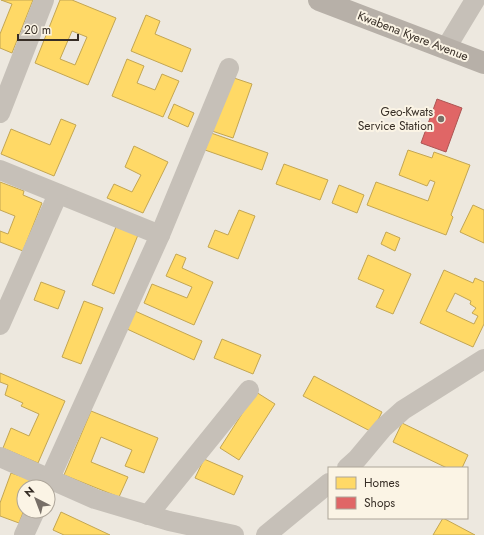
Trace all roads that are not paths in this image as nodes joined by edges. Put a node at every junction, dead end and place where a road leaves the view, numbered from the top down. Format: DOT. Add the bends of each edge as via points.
graph roads {
  1 [pos="44,0"];
  2 [pos="319,0"];
  3 [pos="475,0"];
  4 [pos="446,48"];
  5 [pos="484,63"];
  6 [pos="229,68"];
  7 [pos="7,78"];
  8 [pos="0,113"];
  9 [pos="0,170"];
  10 [pos="58,194"];
  11 [pos="160,235"];
  12 [pos="0,325"];
  13 [pos="484,359"];
  14 [pos="249,390"];
  15 [pos="0,457"];
  16 [pos="348,467"];
  17 [pos="41,479"];
  18 [pos="50,479"];
  19 [pos="328,484"];
  20 [pos="56,486"];
  21 [pos="148,515"];
  22 [pos="31,519"];
  23 [pos="24,535"];
  24 [pos="234,535"];
  25 [pos="266,535"];
  1 -- 7 [label="street"];
  2 -- 4 [label="main road, Kwabena Kyere Avenue"];
  3 -- 4 [label="street"];
  4 -- 5 [label="main road, Kwabena Kyere Avenue"];
  6 -- 11 [label="street"];
  7 -- 8 [label="street"];
  9 -- 10 [label="street"];
  10 -- 11 [label="street"];
  10 -- 12 [label="street"];
  11 -- 18 [label="street"];
  13 -- 16 [label="street" via="403,410"];
  14 -- 21 [label="street"];
  15 -- 17 [label="street"];
  19 -- 25 [label="street"];
  20 -- 21 [label="street"];
  21 -- 24 [label="street"];
  22 -- 23 [label="street"];
}
